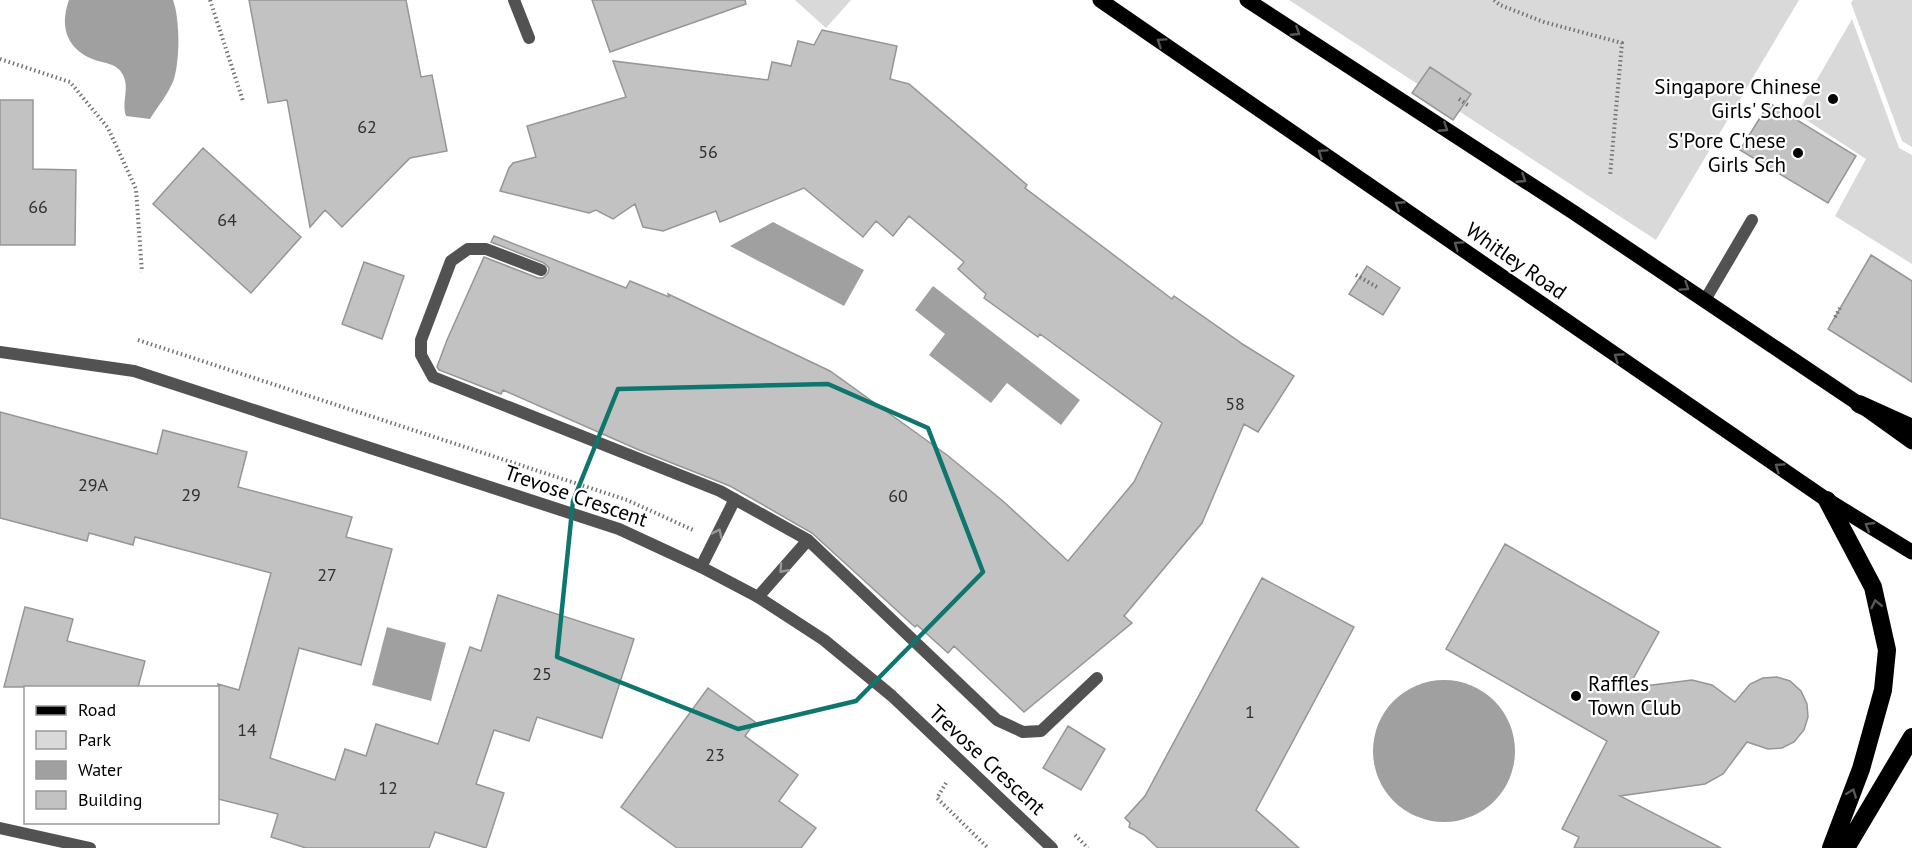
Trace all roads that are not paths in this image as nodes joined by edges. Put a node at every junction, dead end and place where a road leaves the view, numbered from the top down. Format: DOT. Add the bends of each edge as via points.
graph roads {
  1 [pos="514,0"];
  2 [pos="1100,0"];
  3 [pos="1247,0"];
  4 [pos="529,38"];
  5 [pos="1752,220"];
  6 [pos="542,270"];
  7 [pos="1705,300"];
  8 [pos="0,352"];
  9 [pos="1859,404"];
  10 [pos="1912,428"];
  11 [pos="1912,442"];
  12 [pos="735,499"];
  13 [pos="1827,500"];
  14 [pos="808,540"];
  15 [pos="1912,552"];
  16 [pos="701,567"];
  17 [pos="758,597"];
  18 [pos="1097,678"];
  19 [pos="1912,737"];
  20 [pos="0,828"];
  21 [pos="90,848"];
  22 [pos="1052,848"];
  23 [pos="1831,848"];
  24 [pos="1846,848"];
  1 -- 4 [label="street"];
  13 -- 2 [label="main road, Whitley Road, one-way"];
  3 -- 7 [label="main road, one-way"];
  5 -- 7 [label="street"];
  6 -- 12 [label="street" via="486,249 468,249 450,261 421,340 421,355 433,377"];
  7 -- 9 [label="main road"];
  8 -- 16 [label="street, Trevose Crescent" via="134,371 619,529"];
  9 -- 10 [label="highway"];
  9 -- 11 [label="main road"];
  12 -- 14 [label="street"];
  16 -- 12 [label="street, one-way"];
  15 -- 13 [label="main road, Whitley Road, one-way"];
  23 -- 13 [label="highway, one-way" via="1861,769 1883,690 1887,650 1873,587"];
  14 -- 17 [label="street, one-way"];
  14 -- 18 [label="street" via="997,720 1023,732 1041,731"];
  16 -- 17 [label="street, Trevose Crescent"];
  17 -- 22 [label="street, Trevose Crescent" via="824,640 892,696"];
  19 -- 24 [label="highway"];
  20 -- 21 [label="street"];
}
